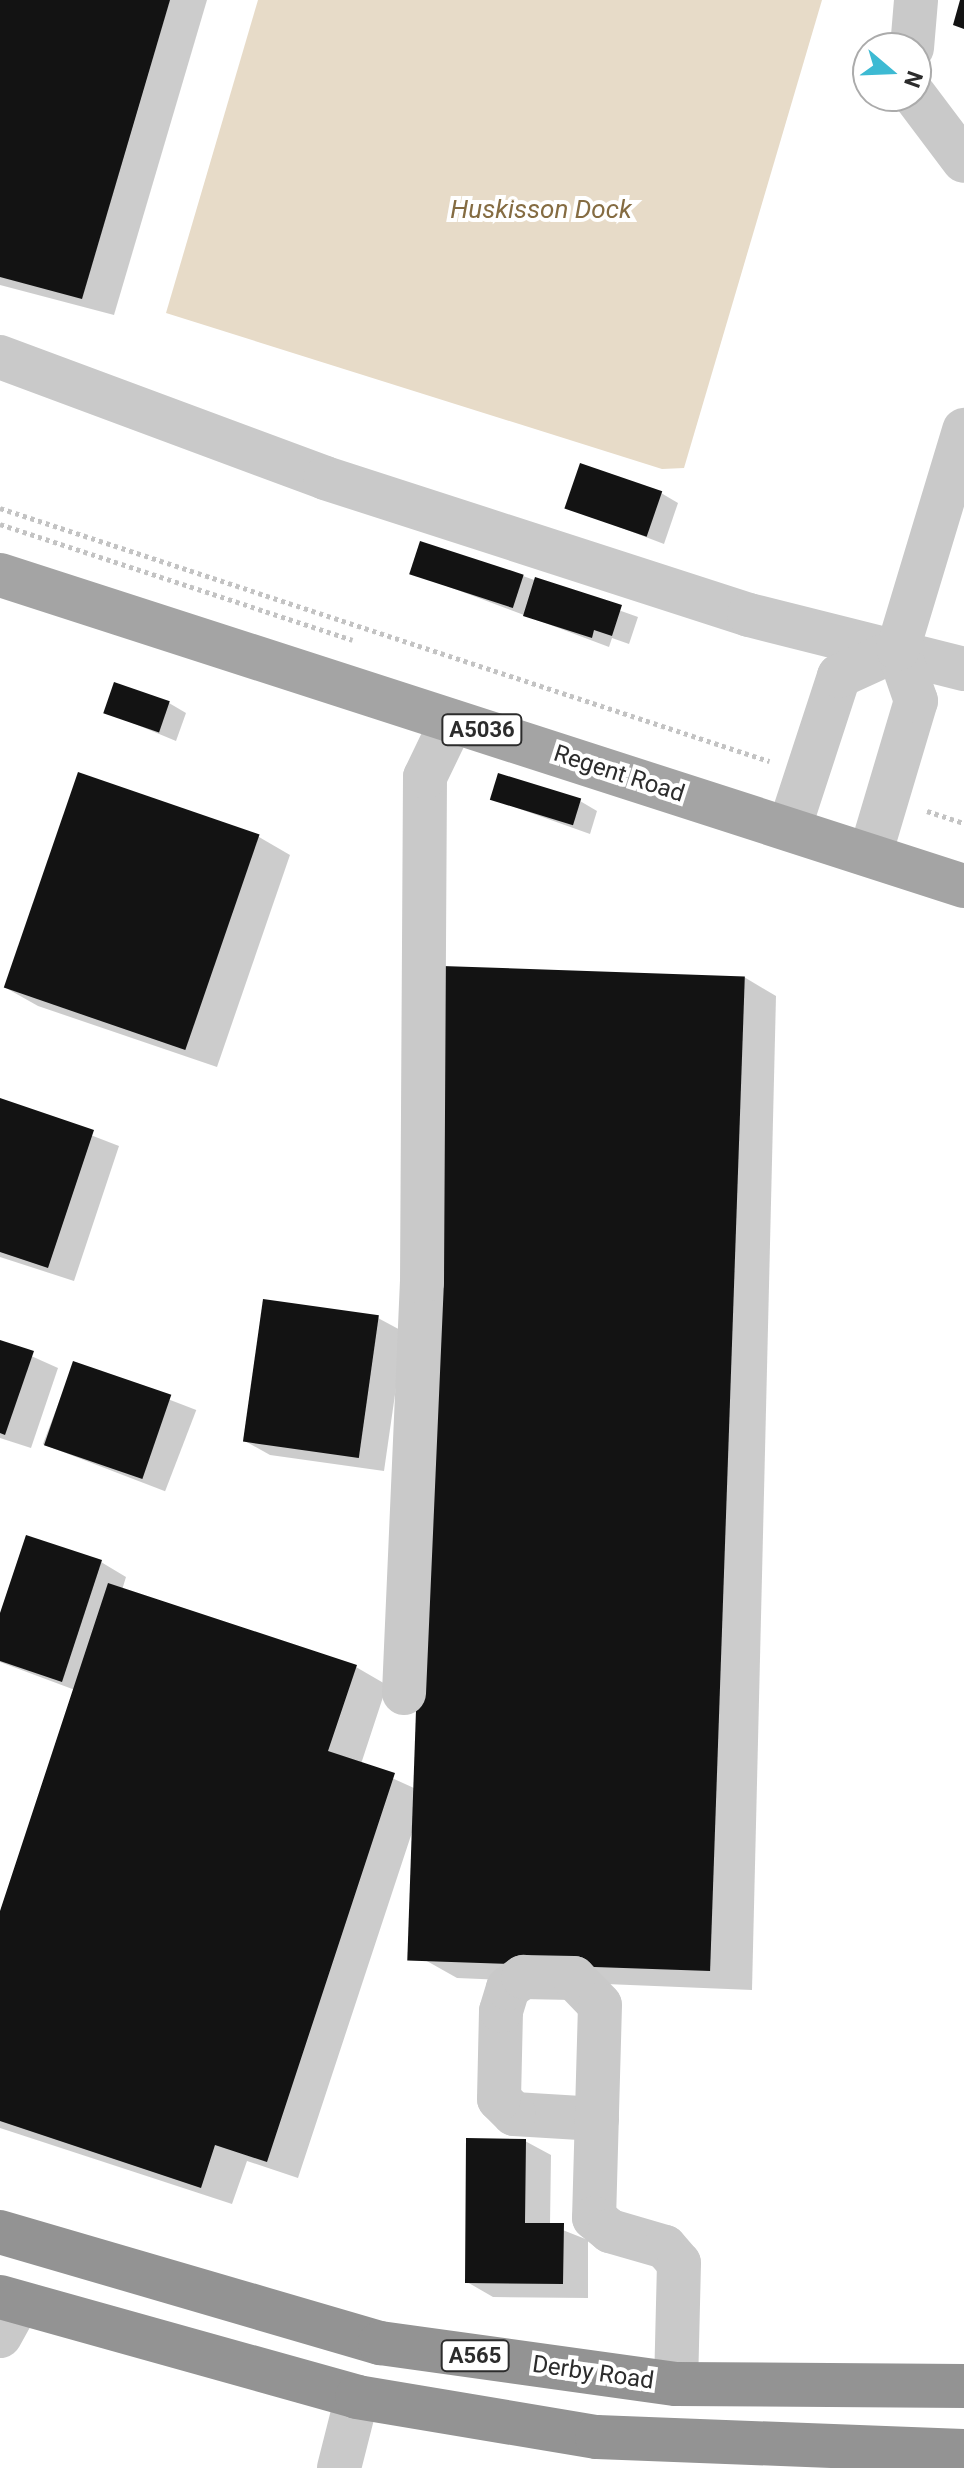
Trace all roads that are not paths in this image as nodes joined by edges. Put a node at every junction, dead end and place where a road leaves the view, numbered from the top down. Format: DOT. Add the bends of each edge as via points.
graph roads {
  1 [pos="916,0"];
  2 [pos="913,32"];
  3 [pos="927,112"];
  4 [pos="964,161"];
  5 [pos="0,357"];
  6 [pos="964,430"];
  7 [pos="0,575"];
  8 [pos="898,649"];
  9 [pos="964,669"];
  10 [pos="452,721"];
  11 [pos="789,829"];
  12 [pos="870,855"];
  13 [pos="964,886"];
  14 [pos="404,1693"];
  15 [pos="597,2119"];
  16 [pos="0,2232"];
  17 [pos="6,2312"];
  18 [pos="676,2384"];
  19 [pos="964,2386"];
  20 [pos="357,2397"];
  21 [pos="964,2451"];
  22 [pos="339,2468"];
  1 -- 2 [label="street"];
  3 -- 4 [label="street"];
  5 -- 8 [label="street" via="325,478 749,615"];
  6 -- 8 [label="street"];
  7 -- 10 [label="main road, Regent Road / A5036"];
  8 -- 9 [label="street"];
  8 -- 11 [label="street" via="839,676"];
  8 -- 12 [label="street" via="916,701"];
  10 -- 11 [label="main road, Regent Road / A5036"];
  10 -- 14 [label="street" via="425,777 422,1282"];
  11 -- 12 [label="main road, Regent Road / A5036"];
  12 -- 13 [label="main road, Regent Road / A5036"];
  15 -- 18 [label="street" via="594,2218 610,2231 665,2247 679,2263"];
  16 -- 18 [label="highway, Derby Road / A565" via="380,2343"];
  17 -- 20 [label="highway"];
  18 -- 19 [label="highway, Derby Road / A565"];
  20 -- 21 [label="highway" via="597,2437"];
  20 -- 22 [label="street"];
}
